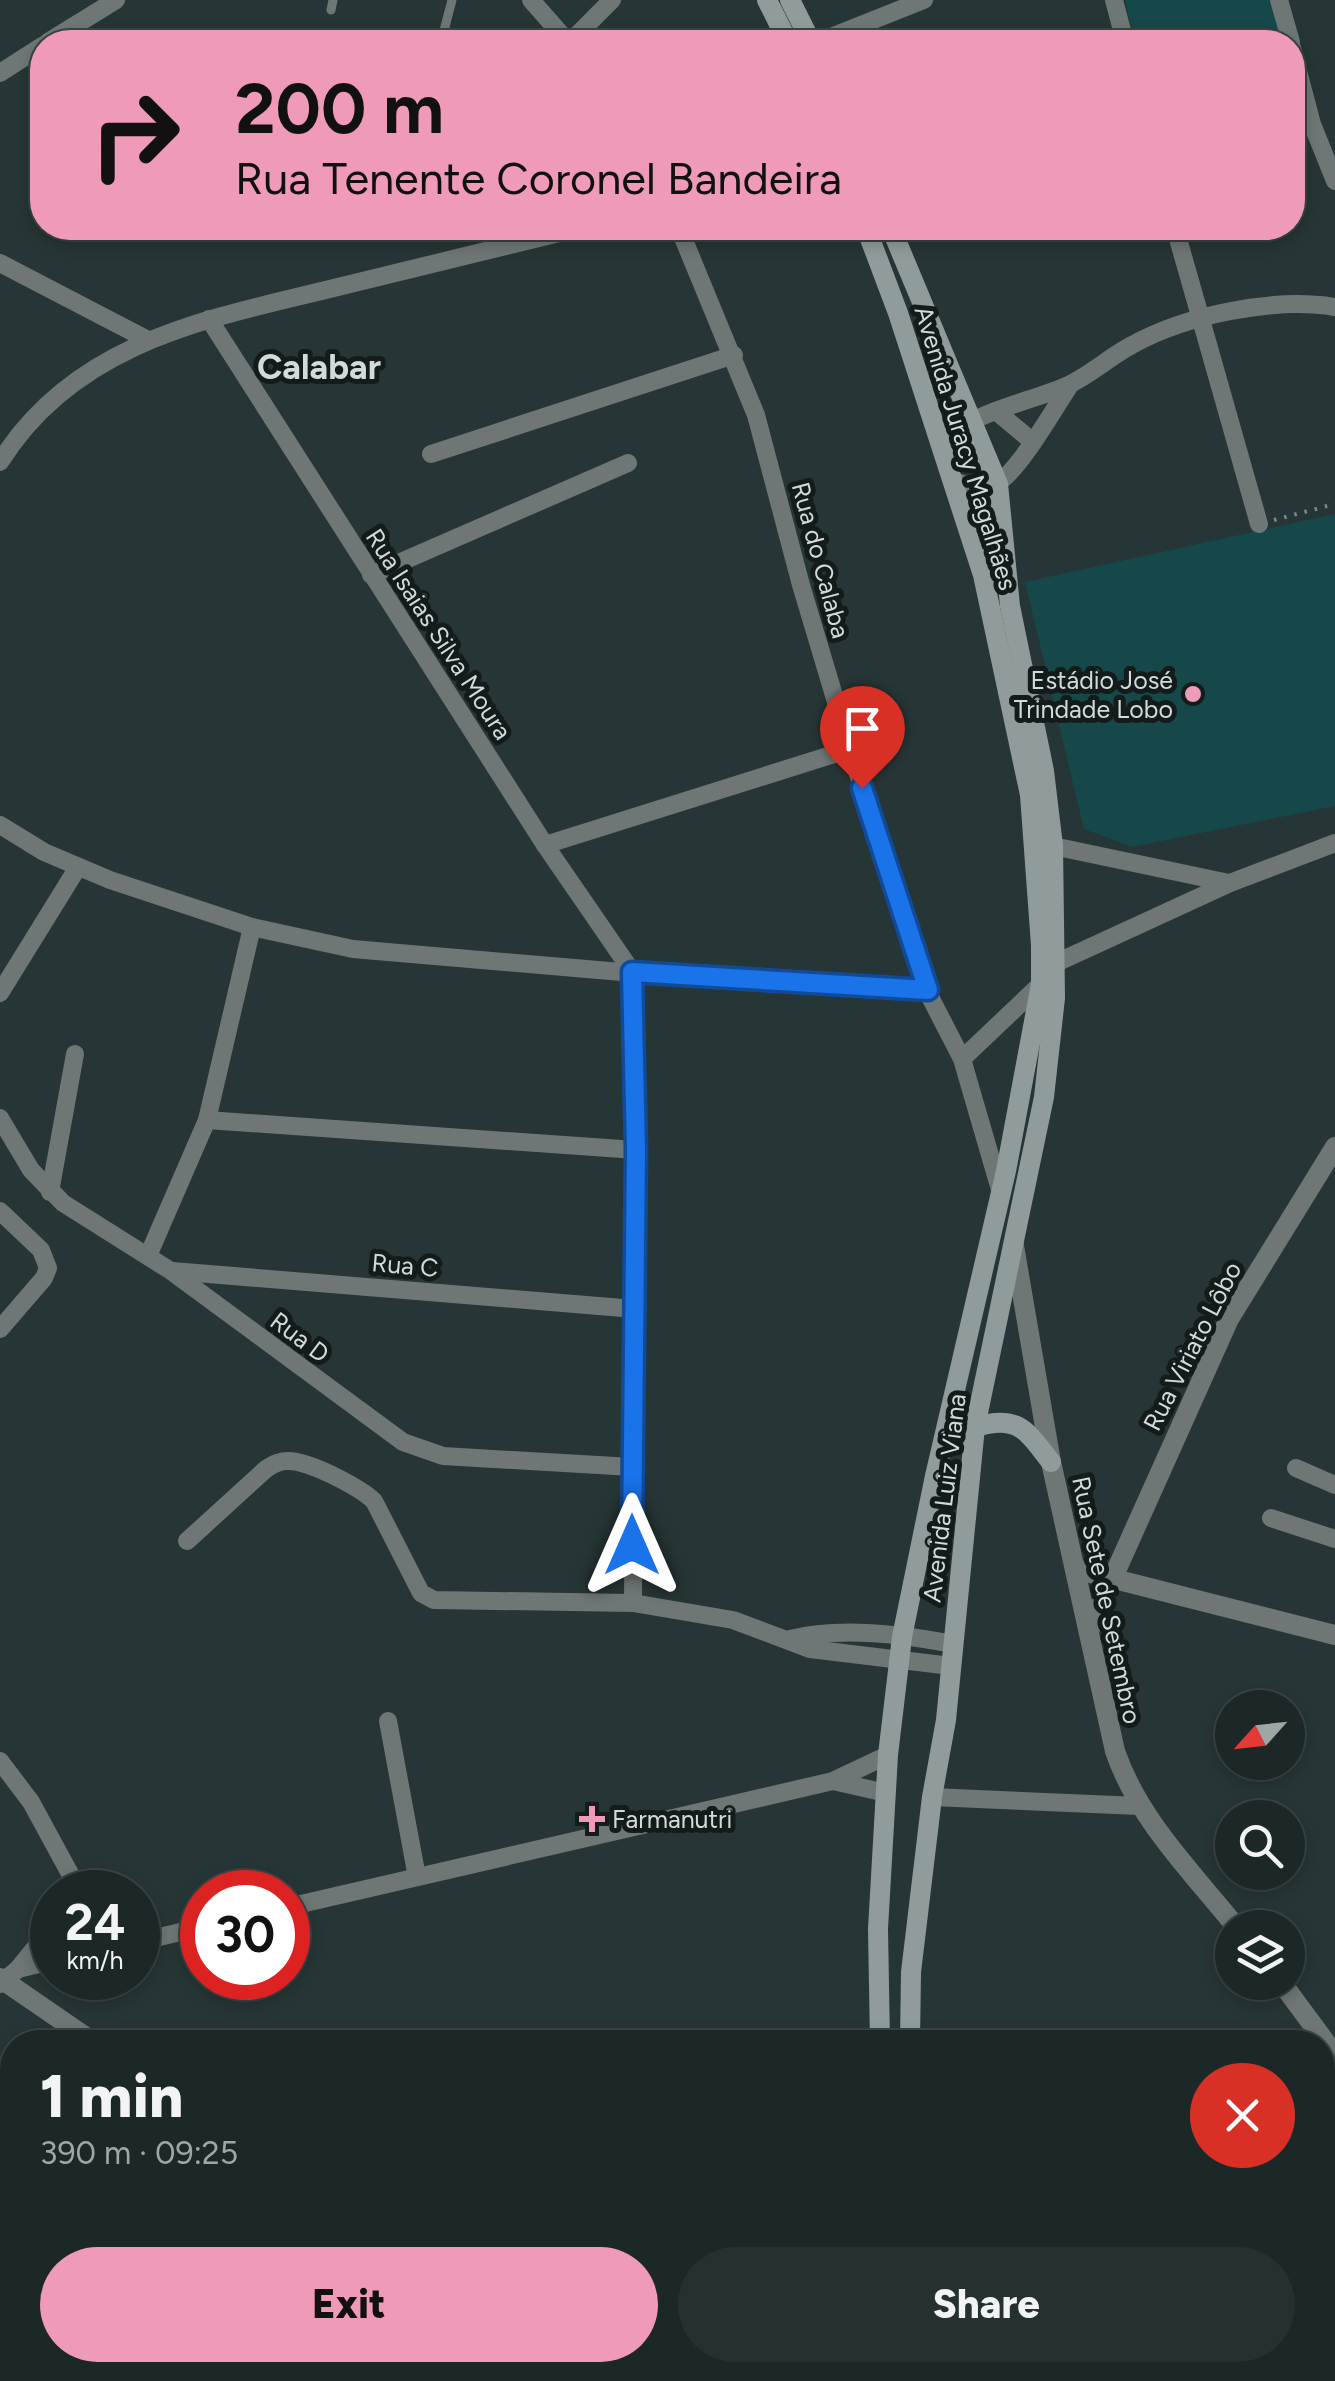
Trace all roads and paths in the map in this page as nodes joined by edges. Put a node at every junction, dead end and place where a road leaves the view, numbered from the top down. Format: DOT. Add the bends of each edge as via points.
graph roads {
  1 [pos="116,0"];
  2 [pos="452,0"];
  3 [pos="532,0"];
  4 [pos="612,0"];
  5 [pos="766,0"];
  6 [pos="790,0"];
  7 [pos="924,0"];
  8 [pos="1114,0"];
  9 [pos="1279,0"];
  10 [pos="68,30"];
  11 [pos="444,30"];
  12 [pos="558,30"];
  13 [pos="581,30"];
  14 [pos="782,30"];
  15 [pos="808,30"];
  16 [pos="846,30"];
  17 [pos="1122,30"];
  18 [pos="1287,30"];
  19 [pos="30,54"];
  20 [pos="0,73"];
  21 [pos="1305,99"];
  22 [pos="1335,181"];
  23 [pos="531,240"];
  24 [pos="684,240"];
  25 [pos="871,240"];
  26 [pos="896,240"];
  27 [pos="1178,240"];
  28 [pos="904,258"];
  29 [pos="0,263"];
  30 [pos="881,266"];
  31 [pos="1335,308"];
  32 [pos="209,319"];
  33 [pos="1201,320"];
  34 [pos="146,339"];
  35 [pos="734,355"];
  36 [pos="1070,384"];
  37 [pos="996,411"];
  38 [pos="972,421"];
  39 [pos="1033,442"];
  40 [pos="940,444"];
  41 [pos="431,454"];
  42 [pos="0,462"];
  43 [pos="628,463"];
  44 [pos="953,481"];
  45 [pos="998,484"];
  46 [pos="1335,504"];
  47 [pos="1259,524"];
  48 [pos="370,575"];
  49 [pos="850,749"];
  50 [pos="0,826"];
  51 [pos="1335,843"];
  52 [pos="545,845"];
  53 [pos="1053,846"];
  54 [pos="78,867"];
  55 [pos="1230,884"];
  56 [pos="252,928"];
  57 [pos="1056,963"];
  58 [pos="632,972"];
  59 [pos="1041,984"];
  60 [pos="928,990"];
  61 [pos="0,992"];
  62 [pos="75,1054"];
  63 [pos="962,1059"];
  64 [pos="0,1118"];
  65 [pos="207,1120"];
  66 [pos="1335,1147"];
  67 [pos="636,1150"];
  68 [pos="50,1192"];
  69 [pos="1001,1193"];
  70 [pos="0,1211"];
  71 [pos="1014,1246"];
  72 [pos="148,1256"];
  73 [pos="171,1271"];
  74 [pos="635,1309"];
  75 [pos="0,1329"];
  76 [pos="976,1427"];
  77 [pos="1051,1462"];
  78 [pos="632,1467"];
  79 [pos="1296,1468"];
  80 [pos="1335,1485"];
  81 [pos="1271,1518"];
  82 [pos="1335,1540"];
  83 [pos="187,1541"];
  84 [pos="1075,1570"];
  85 [pos="1112,1577"];
  86 [pos="632,1603"];
  87 [pos="1089,1631"];
  88 [pos="1335,1635"];
  89 [pos="900,1647"];
  90 [pos="952,1655"];
  91 [pos="388,1722"];
  92 [pos="888,1756"];
  93 [pos="0,1762"];
  94 [pos="834,1780"];
  95 [pos="886,1794"];
  96 [pos="932,1797"];
  97 [pos="1139,1806"];
  98 [pos="68,1870"];
  99 [pos="417,1877"];
  100 [pos="310,1902"];
  101 [pos="1223,1910"];
  102 [pos="30,1951"];
  103 [pos="30,1969"];
  104 [pos="5,1978"];
  105 [pos="1294,2000"];
  106 [pos="76,2030"];
  107 [pos="880,2030"];
  108 [pos="910,2030"];
  109 [pos="1317,2030"];
  1 -- 10 [label="street"];
  2 -- 11 [label="lane"];
  3 -- 12 [label="street"];
  4 -- 13 [label="street"];
  5 -- 14 [label="main road"];
  6 -- 15 [label="main road"];
  7 -- 16 [label="street"];
  8 -- 17 [label="street"];
  9 -- 18 [label="street"];
  19 -- 20 [label="street"];
  21 -- 22 [label="street"];
  23 -- 32 [label="street"];
  24 -- 35 [label="street, Rua do Calaba"];
  25 -- 30 [label="main road, Avenida Juracy Magalhães"];
  26 -- 28 [label="main road, Avenida Juracy Magalhães"];
  27 -- 33 [label="street"];
  28 -- 30 [label="main road"];
  28 -- 38 [label="main road, Avenida Juracy Magalhães"];
  29 -- 34 [label="street"];
  30 -- 40 [label="main road, Avenida Juracy Magalhães"];
  31 -- 33 [label="street" via="1277,305"];
  32 -- 34 [label="street"];
  32 -- 48 [label="street, Rua Isaias Silva Moura"];
  33 -- 36 [label="street" via="1153,334"];
  33 -- 47 [label="street"];
  34 -- 42 [label="street" via="98,364 56,398"];
  35 -- 41 [label="street"];
  35 -- 49 [label="street, Rua do Calaba"];
  36 -- 37 [label="street"];
  36 -- 39 [label="street"];
  37 -- 38 [label="street"];
  37 -- 39 [label="street"];
  38 -- 40 [label="street"];
  38 -- 45 [label="main road, Avenida Juracy Magalhães"];
  39 -- 45 [label="street"];
  40 -- 44 [label="main road, Avenida Juracy Magalhães"];
  43 -- 48 [label="street"];
  44 -- 45 [label="street"];
  44 -- 59 [label="main road, Avenida Juracy Magalhães" via="983,575 1030,796"];
  45 -- 53 [label="main road, Avenida Juracy Magalhães" via="1010,606"];
  46 -- 47 [label="path"];
  48 -- 52 [label="street, Rua Isaias Silva Moura"];
  49 -- 52 [label="street"];
  49 -- 60 [label="street, Rua do Calaba"];
  50 -- 54 [label="street"];
  51 -- 55 [label="street"];
  52 -- 58 [label="street, Rua Isaias Silva Moura"];
  53 -- 55 [label="street"];
  53 -- 57 [label="main road, Avenida Juracy Magalhães"];
  54 -- 56 [label="street"];
  54 -- 61 [label="street"];
  55 -- 57 [label="street"];
  56 -- 58 [label="street" via="395,954"];
  56 -- 65 [label="street"];
  57 -- 71 [label="main road, Avenida Luiz Viana" via="1052,1045"];
  58 -- 60 [label="street"];
  58 -- 67 [label="street"];
  59 -- 63 [label="street"];
  59 -- 69 [label="main road, Avenida Luiz Viana"];
  60 -- 63 [label="street, Rua do Calaba"];
  62 -- 68 [label="street"];
  63 -- 69 [label="street, Rua do Calaba"];
  64 -- 68 [label="street, Rua D"];
  65 -- 67 [label="street"];
  65 -- 72 [label="street"];
  66 -- 85 [label="street, Rua Viriato Lôbo" via="1229,1318"];
  67 -- 74 [label="street"];
  68 -- 72 [label="street, Rua D"];
  69 -- 89 [label="main road, Avenida Luiz Viana"];
  70 -- 75 [label="street" via="40,1250 48,1268"];
  71 -- 76 [label="main road, Avenida Luiz Viana"];
  71 -- 77 [label="street, Rua Sete de Setembro"];
  72 -- 73 [label="street, Rua D"];
  73 -- 74 [label="street, Rua C"];
  73 -- 78 [label="street, Rua D" via="384,1431 422,1451"];
  74 -- 78 [label="street"];
  76 -- 77 [label="main road" via="1013,1422"];
  76 -- 90 [label="main road, Avenida Luiz Viana"];
  77 -- 84 [label="street, Rua Sete de Setembro"];
  78 -- 86 [label="street"];
  79 -- 80 [label="street"];
  81 -- 82 [label="street"];
  83 -- 86 [label="street" via="266,1469 303,1463 374,1501 421,1593 434,1600"];
  84 -- 85 [label="street"];
  84 -- 87 [label="street, Rua Sete de Setembro"];
  85 -- 87 [label="street, Rua Viriato Lôbo"];
  85 -- 88 [label="street"];
  86 -- 89 [label="street" via="733,1620 790,1639 820,1633"];
  87 -- 97 [label="street, Rua Sete de Setembro" via="1115,1751"];
  89 -- 90 [label="street"];
  89 -- 92 [label="main road, Avenida Luiz Viana"];
  90 -- 96 [label="main road, Avenida Luiz Viana"];
  91 -- 99 [label="street"];
  92 -- 94 [label="street"];
  92 -- 95 [label="main road, Avenida Luiz Viana"];
  93 -- 98 [label="street"];
  94 -- 95 [label="street"];
  94 -- 99 [label="street"];
  95 -- 107 [label="main road, Avenida Luiz Viana"];
  96 -- 97 [label="street"];
  96 -- 108 [label="main road, Avenida Luiz Viana"];
  97 -- 101 [label="street, Rua Sete de Setembro"];
  99 -- 100 [label="street"];
  102 -- 104 [label="street"];
  103 -- 104 [label="street"];
  104 -- 106 [label="street"];
  105 -- 109 [label="street"];
}
